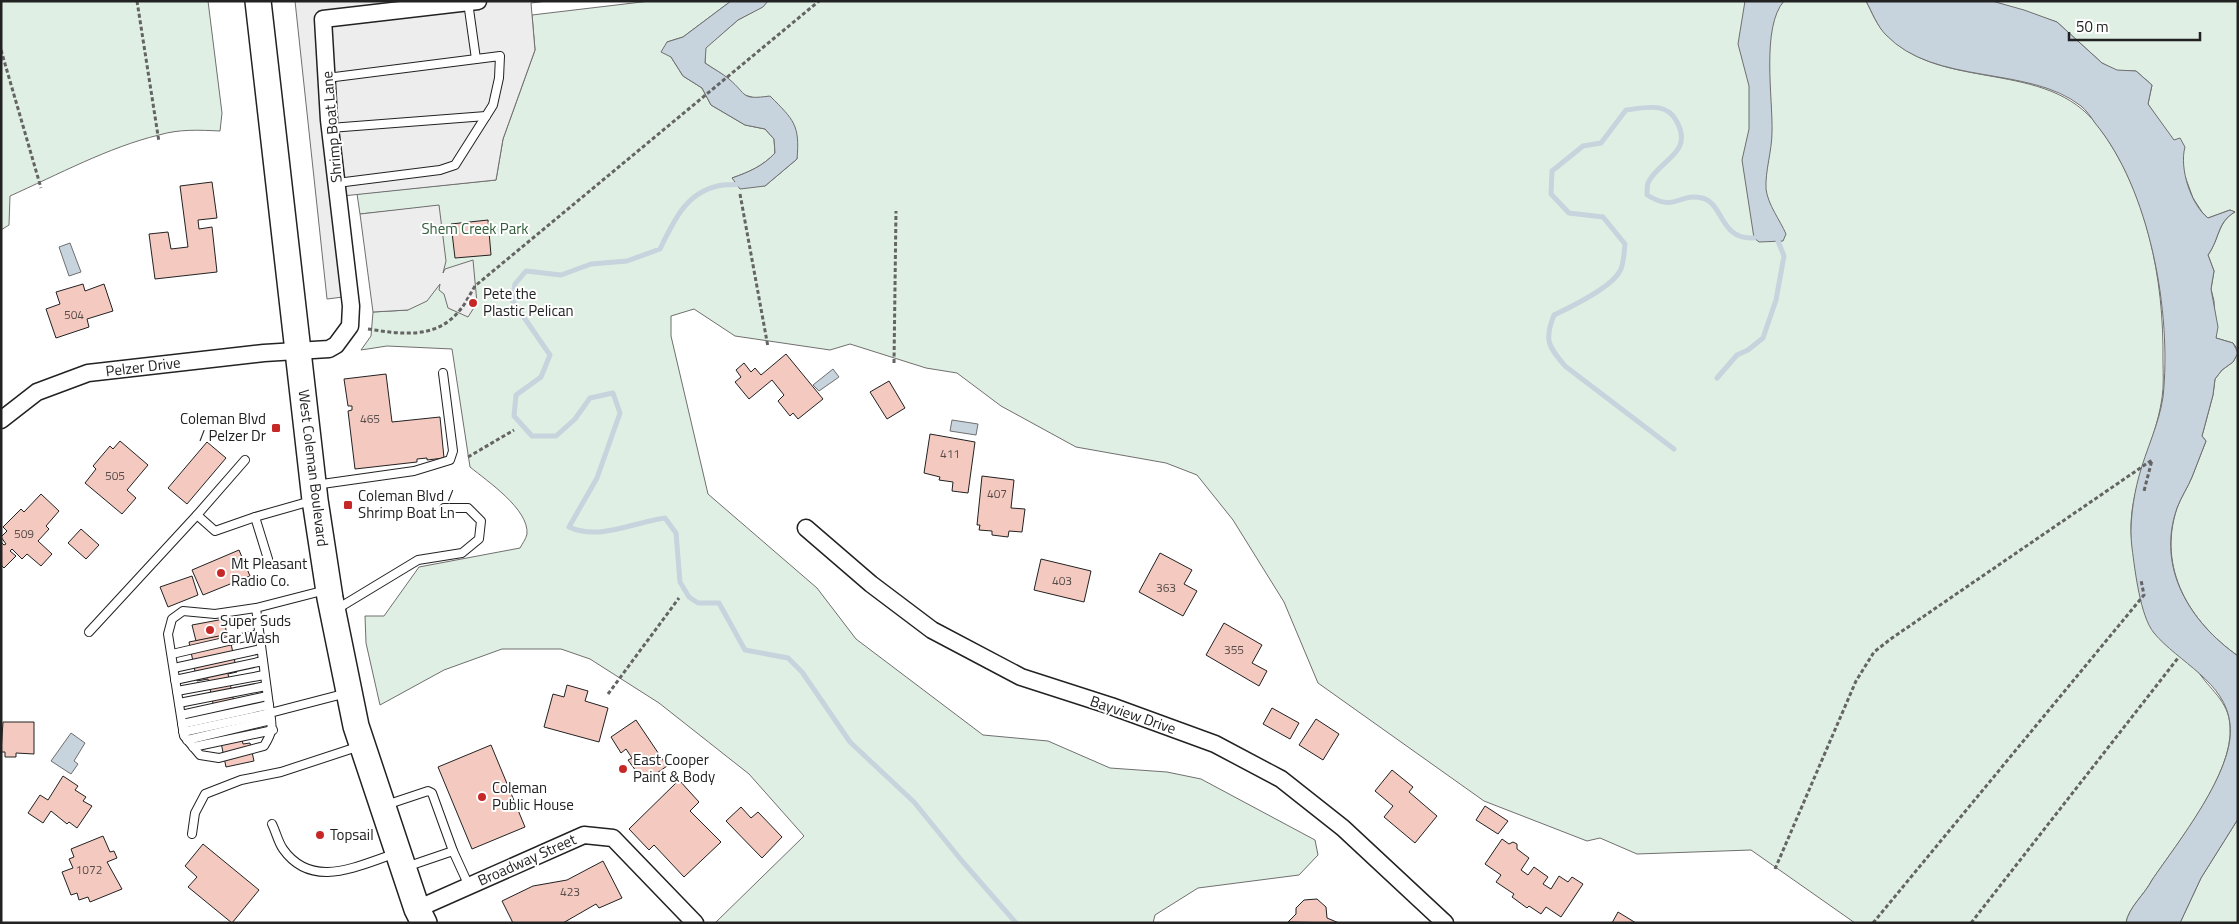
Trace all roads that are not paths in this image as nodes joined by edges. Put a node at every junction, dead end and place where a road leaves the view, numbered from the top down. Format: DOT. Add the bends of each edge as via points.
graph roads {
  1 [pos="258,1"];
  2 [pos="471,2"];
  3 [pos="476,59"];
  4 [pos="327,78"];
  5 [pos="486,116"];
  6 [pos="330,128"];
  7 [pos="337,183"];
  8 [pos="298,353"];
  9 [pos="443,373"];
  10 [pos="1,420"];
  11 [pos="245,460"];
  12 [pos="314,492"];
  13 [pos="444,508"];
  14 [pos="196,515"];
  15 [pos="254,517"];
  16 [pos="806,528"];
  17 [pos="268,558"];
  18 [pos="331,600"];
  19 [pos="256,608"];
  20 [pos="89,632"];
  21 [pos="259,634"];
  22 [pos="261,649"];
  23 [pos="172,654"];
  24 [pos="263,661"];
  25 [pos="174,668"];
  26 [pos="264,675"];
  27 [pos="176,680"];
  28 [pos="266,686"];
  29 [pos="177,691"];
  30 [pos="349,693"];
  31 [pos="267,696"];
  32 [pos="179,703"];
  33 [pos="270,713"];
  34 [pos="182,719"];
  35 [pos="273,730"];
  36 [pos="183,732"];
  37 [pos="187,740"];
  38 [pos="362,745"];
  39 [pos="193,747"];
  40 [pos="382,806"];
  41 [pos="272,824"];
  42 [pos="192,834"];
  43 [pos="453,851"];
  44 [pos="401,860"];
  45 [pos="469,886"];
  46 [pos="421,916"];
  47 [pos="695,923"];
  48 [pos="1445,923"];
  1 -- 8 [label="main road, West Coleman Boulevard"];
  2 -- 3 [label="lane"];
  2 -- 4 [label="street, Shrimp Boat Lane" via="324,19"];
  3 -- 4 [label="lane"];
  3 -- 5 [label="lane" via="500,56 493,105"];
  4 -- 6 [label="street, Shrimp Boat Lane"];
  5 -- 6 [label="lane"];
  5 -- 7 [label="lane" via="455,165 440,170"];
  6 -- 7 [label="street, Shrimp Boat Lane"];
  7 -- 8 [label="street, Shrimp Boat Lane" via="351,306 350,326 329,349"];
  8 -- 10 [label="street, Pelzer Drive" via="264,353 88,374 37,392"];
  8 -- 12 [label="main road, West Coleman Boulevard"];
  9 -- 12 [label="lane" via="453,451 450,460"];
  11 -- 14 [label="lane"];
  12 -- 15 [label="lane"];
  12 -- 18 [label="main road, West Coleman Boulevard"];
  13 -- 18 [label="lane" via="468,508 481,521 479,539 462,553 418,560"];
  14 -- 15 [label="lane" via="216,531"];
  14 -- 20 [label="lane"];
  15 -- 17 [label="lane"];
  16 -- 48 [label="street, Bayview Drive" via="871,584 932,630 1021,677 1215,744 1281,779 1343,828"];
  18 -- 19 [label="lane"];
  18 -- 30 [label="main road, West Coleman Boulevard"];
  19 -- 21 [label="lane"];
  19 -- 23 [label="lane" via="215,614 183,611 172,619 168,634"];
  21 -- 22 [label="lane"];
  21 -- 23 [label="lane"];
  22 -- 24 [label="lane"];
  22 -- 25 [label="lane"];
  23 -- 25 [label="lane"];
  24 -- 26 [label="lane"];
  24 -- 27 [label="lane"];
  25 -- 27 [label="lane"];
  26 -- 28 [label="lane"];
  26 -- 29 [label="lane"];
  27 -- 29 [label="lane"];
  28 -- 31 [label="lane"];
  28 -- 32 [label="lane"];
  29 -- 32 [label="lane"];
  30 -- 33 [label="lane"];
  30 -- 38 [label="main road, West Coleman Boulevard"];
  31 -- 33 [label="lane"];
  31 -- 34 [label="lane"];
  32 -- 34 [label="lane"];
  33 -- 34 [label="lane"];
  33 -- 35 [label="lane"];
  33 -- 36 [label="lane"];
  33 -- 37 [label="lane"];
  34 -- 36 [label="lane"];
  35 -- 39 [label="lane"];
  35 -- 39 [label="lane" via="264,746 219,758 200,755"];
  36 -- 37 [label="lane"];
  37 -- 39 [label="lane"];
  38 -- 40 [label="main road, West Coleman Boulevard"];
  38 -- 42 [label="lane" via="281,772 241,780 205,794 195,813"];
  40 -- 43 [label="lane" via="428,791 432,793"];
  40 -- 44 [label="main road, West Coleman Boulevard"];
  41 -- 44 [label="lane" via="282,847 292,859 314,871 338,873"];
  43 -- 44 [label="lane"];
  43 -- 45 [label="lane"];
  44 -- 46 [label="main road, West Coleman Boulevard"];
  45 -- 46 [label="street, Broadway Street"];
  45 -- 47 [label="street, Broadway Street" via="584,835 613,838"];
}
